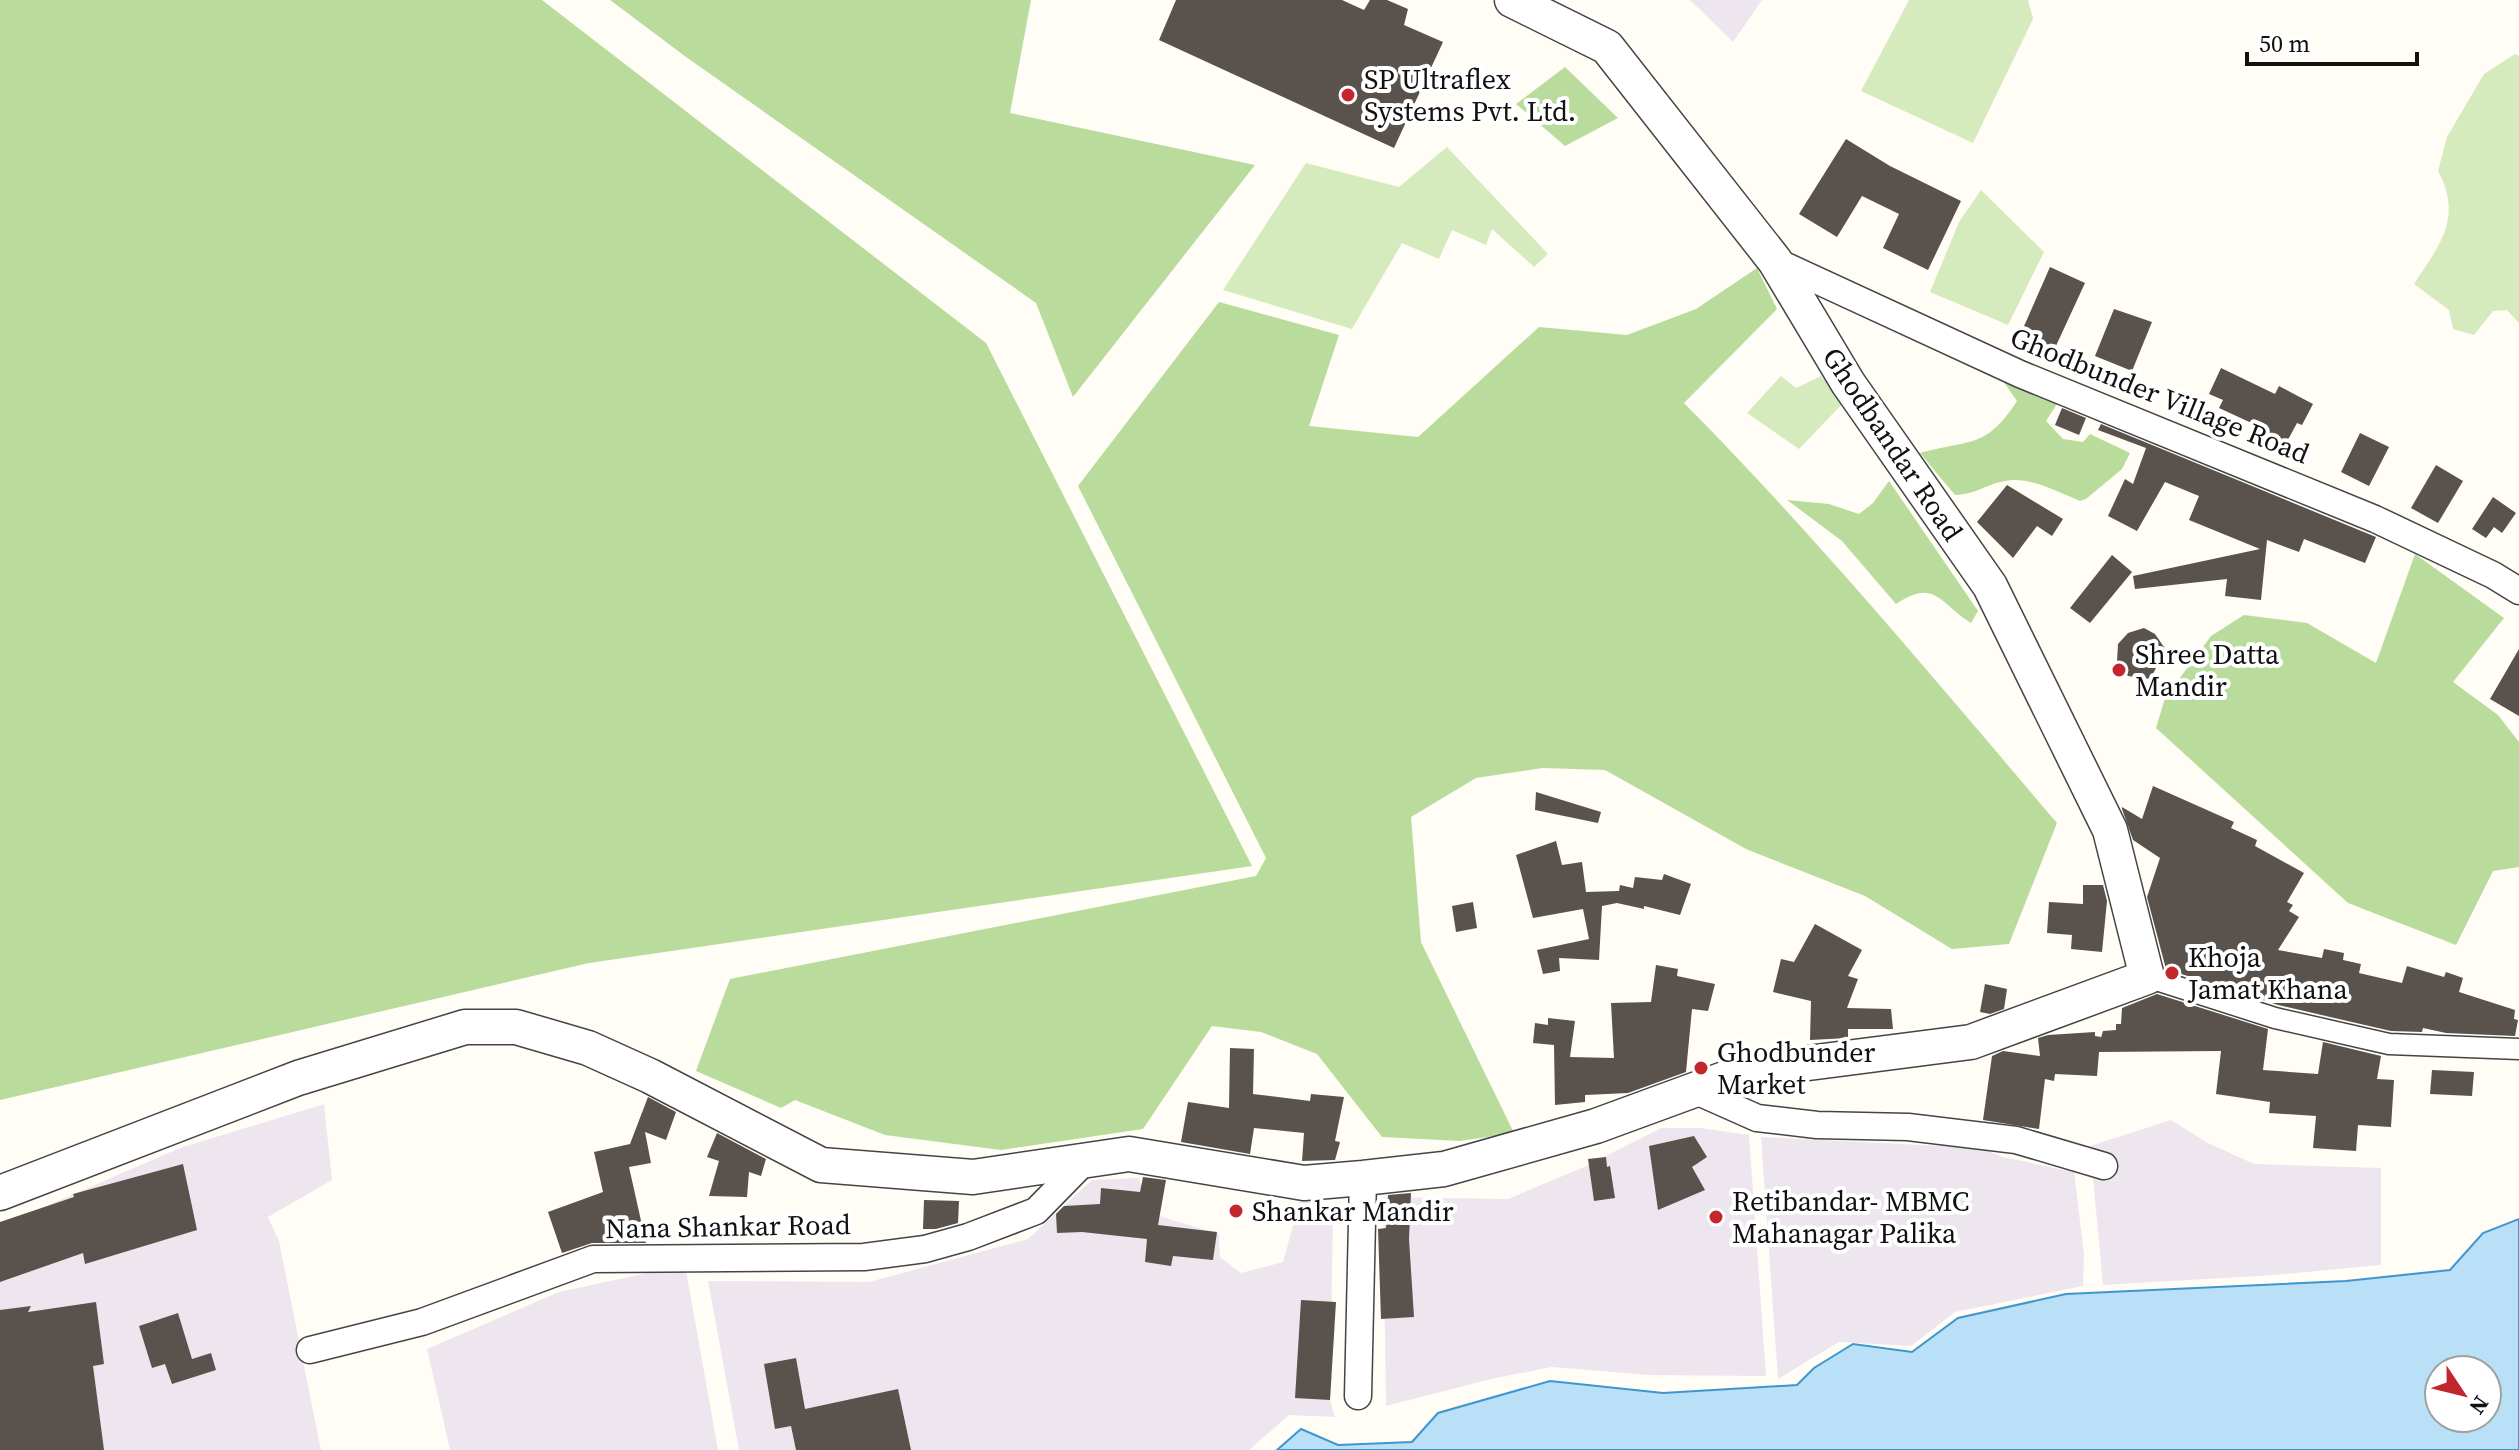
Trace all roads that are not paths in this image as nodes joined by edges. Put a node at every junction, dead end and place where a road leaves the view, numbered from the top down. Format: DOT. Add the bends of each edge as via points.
graph roads {
  1 [pos="1512,0"];
  2 [pos="1775,261"];
  3 [pos="2519,591"];
  4 [pos="2147,977"];
  5 [pos="2519,1049"];
  6 [pos="1694,1090"];
  7 [pos="1085,1161"];
  8 [pos="2104,1166"];
  9 [pos="1363,1178"];
  10 [pos="0,1193"];
  11 [pos="310,1350"];
  12 [pos="1358,1396"];
  1 -- 2 [label="street, Ghodbandar Road" via="1607,47"];
  2 -- 3 [label="street, Ghodbunder Village Road" via="2020,374 2375,519"];
  2 -- 4 [label="street, Ghodbandar Road" via="1848,383 1990,586 2110,830"];
  4 -- 5 [label="street" via="2275,1018 2389,1044"];
  4 -- 6 [label="street" via="1971,1042 1746,1071"];
  6 -- 8 [label="street" via="1757,1118 2016,1140"];
  6 -- 9 [label="street" via="1596,1126 1444,1169"];
  7 -- 9 [label="street" via="1129,1154 1304,1183"];
  7 -- 10 [label="street" via="973,1177 821,1165 588,1048 516,1027 465,1027 298,1078"];
  7 -- 11 [label="street, Nana Shankar Road" via="1036,1211 925,1249 864,1257 593,1259 422,1322"];
  9 -- 12 [label="street"];
}
